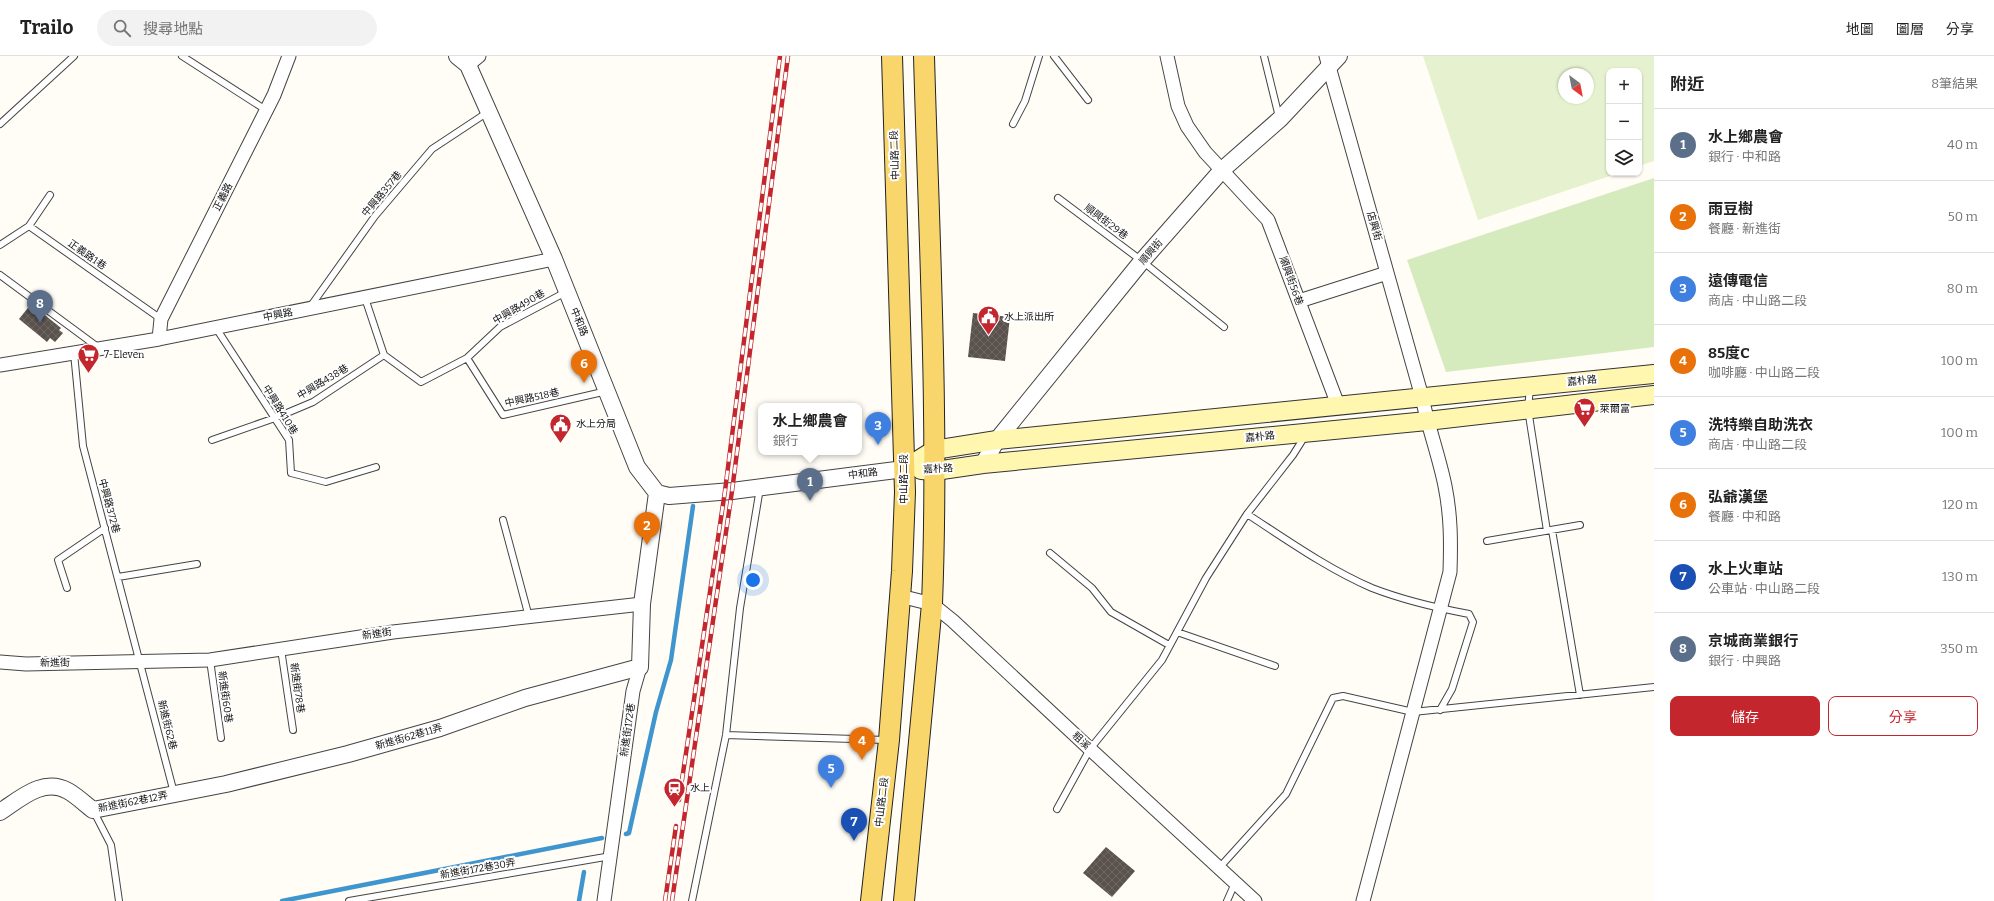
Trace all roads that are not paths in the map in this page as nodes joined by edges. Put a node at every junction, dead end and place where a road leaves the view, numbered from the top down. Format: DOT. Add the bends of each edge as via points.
graph roads {
  1 [pos="74,56"];
  2 [pos="182,56"];
  3 [pos="289,56"];
  4 [pos="892,56"];
  5 [pos="924,56"];
  6 [pos="1039,56"];
  7 [pos="1054,56"];
  8 [pos="1167,56"];
  9 [pos="1264,56"];
  10 [pos="468,59"];
  11 [pos="1331,60"];
  12 [pos="1088,100"];
  13 [pos="266,110"];
  14 [pos="489,112"];
  15 [pos="1280,119"];
  16 [pos="0,124"];
  17 [pos="1013,124"];
  18 [pos="1222,170"];
  19 [pos="50,195"];
  20 [pos="1058,198"];
  21 [pos="29,226"];
  22 [pos="0,245"];
  23 [pos="554,259"];
  24 [pos="1142,261"];
  25 [pos="1387,273"];
  26 [pos="0,275"];
  27 [pos="567,291"];
  28 [pos="365,298"];
  29 [pos="1299,301"];
  30 [pos="309,309"];
  31 [pos="161,319"];
  32 [pos="1224,327"];
  33 [pos="215,328"];
  34 [pos="159,339"];
  35 [pos="100,349"];
  36 [pos="74,353"];
  37 [pos="384,355"];
  38 [pos="467,358"];
  39 [pos="0,365"];
  40 [pos="1654,374"];
  41 [pos="1530,386"];
  42 [pos="606,391"];
  43 [pos="1654,395"];
  44 [pos="1422,397"];
  45 [pos="1338,405"];
  46 [pos="1528,410"];
  47 [pos="275,418"];
  48 [pos="1427,421"];
  49 [pos="1307,432"];
  50 [pos="212,440"];
  51 [pos="997,440"];
  52 [pos="934,450"];
  53 [pos="983,464"];
  54 [pos="376,466"];
  55 [pos="904,469"];
  56 [pos="935,471"];
  57 [pos="760,486"];
  58 [pos="657,493"];
  59 [pos="1247,514"];
  60 [pos="502,520"];
  61 [pos="1580,525"];
  62 [pos="105,528"];
  63 [pos="1549,530"];
  64 [pos="1487,541"];
  65 [pos="1050,553"];
  66 [pos="197,564"];
  67 [pos="118,577"];
  68 [pos="67,588"];
  69 [pos="900,596"];
  70 [pos="642,604"];
  71 [pos="932,604"];
  72 [pos="1439,608"];
  73 [pos="529,617"];
  74 [pos="1177,632"];
  75 [pos="1169,645"];
  76 [pos="281,649"];
  77 [pos="210,660"];
  78 [pos="140,661"];
  79 [pos="0,662"];
  80 [pos="1275,666"];
  81 [pos="640,667"];
  82 [pos="1654,687"];
  83 [pos="1580,695"];
  84 [pos="1440,710"];
  85 [pos="1413,712"];
  86 [pos="293,730"];
  87 [pos="726,735"];
  88 [pos="221,738"];
  89 [pos="889,740"];
  90 [pos="1090,750"];
  91 [pos="174,794"];
  92 [pos="1057,809"];
  93 [pos="93,810"];
  94 [pos="0,812"];
  95 [pos="611,856"];
  96 [pos="1218,868"];
  97 [pos="1235,883"];
  98 [pos="119,901"];
  99 [pos="348,901"];
  100 [pos="604,901"];
  101 [pos="692,901"];
  102 [pos="871,901"];
  103 [pos="904,901"];
  104 [pos="1227,901"];
  105 [pos="1255,901"];
  106 [pos="1363,901"];
  1 -- 16 [label="lane"];
  2 -- 13 [label="lane"];
  3 -- 13 [label="street, 正義路"];
  4 -- 55 [label="main road, 中山路二段"];
  5 -- 52 [label="main road"];
  6 -- 17 [label="lane" via="1025,101"];
  7 -- 12 [label="lane"];
  8 -- 18 [label="street, 順興街56巷" via="1178,106 1187,126 1205,152"];
  9 -- 15 [label="lane"];
  10 -- 14 [label="street, 中和路"];
  11 -- 15 [label="street, 順興街"];
  11 -- 25 [label="street, 店興街"];
  13 -- 31 [label="street, 正義路"];
  14 -- 23 [label="street, 中和路"];
  14 -- 30 [label="lane, 中興路357巷" via="432,149 375,216"];
  15 -- 18 [label="street, 順興街"];
  18 -- 24 [label="street, 順興街"];
  18 -- 29 [label="street, 順興街56巷" via="1268,220"];
  19 -- 21 [label="lane"];
  20 -- 24 [label="lane, 順興街29巷"];
  21 -- 22 [label="lane"];
  21 -- 31 [label="lane, 正義路1巷"];
  23 -- 27 [label="street, 中和路"];
  23 -- 28 [label="street, 中興路"];
  24 -- 32 [label="lane, 順興街29巷"];
  24 -- 51 [label="street, 順興街"];
  25 -- 29 [label="street"];
  25 -- 44 [label="street, 店興街"];
  26 -- 35 [label="lane"];
  27 -- 38 [label="lane, 中興路490巷" via="500,327"];
  27 -- 42 [label="street, 中和路"];
  28 -- 30 [label="street, 中興路"];
  28 -- 37 [label="lane"];
  29 -- 45 [label="street, 順興街56巷"];
  30 -- 33 [label="street, 中興路"];
  31 -- 34 [label="street, 正義路"];
  33 -- 34 [label="street, 中興路"];
  33 -- 47 [label="lane, 中興路410巷"];
  34 -- 35 [label="street, 中興路"];
  35 -- 36 [label="street, 中興路"];
  36 -- 39 [label="street, 中興路"];
  36 -- 62 [label="lane, 中興路372巷" via="83,446"];
  37 -- 38 [label="lane, 中興路490巷" via="421,382"];
  37 -- 47 [label="lane, 中興路438巷" via="313,402"];
  38 -- 42 [label="lane, 中興路518巷" via="503,415"];
  40 -- 41 [label="main road, 嘉朴路"];
  41 -- 44 [label="main road, 嘉朴路"];
  41 -- 46 [label="lane"];
  42 -- 58 [label="street, 中和路" via="637,467"];
  43 -- 46 [label="main road, 嘉朴路"];
  44 -- 45 [label="main road, 嘉朴路"];
  44 -- 48 [label="street, 店興街"];
  45 -- 51 [label="main road, 嘉朴路"];
  46 -- 48 [label="main road, 嘉朴路"];
  46 -- 63 [label="lane"];
  47 -- 50 [label="lane, 中興路438巷"];
  47 -- 54 [label="lane, 中興路410巷" via="289,440 291,473 326,482"];
  48 -- 49 [label="main road, 嘉朴路"];
  48 -- 72 [label="street, 店興街" via="1445,486 1452,532 1450,572"];
  49 -- 53 [label="main road, 嘉朴路"];
  49 -- 59 [label="lane" via="1293,455"];
  51 -- 52 [label="main road, 嘉朴路"];
  51 -- 53 [label="street, 順興街"];
  52 -- 55 [label="main road, 嘉朴路"];
  52 -- 56 [label="main road"];
  53 -- 56 [label="main road, 嘉朴路"];
  55 -- 56 [label="main road, 嘉朴路"];
  55 -- 57 [label="street, 中和路"];
  55 -- 69 [label="main road, 中山路二段"];
  56 -- 71 [label="main road"];
  57 -- 58 [label="street, 中和路" via="669,496"];
  57 -- 87 [label="lane" via="740,608"];
  58 -- 70 [label="street"];
  59 -- 72 [label="lane" via="1315,558 1372,588"];
  59 -- 74 [label="lane" via="1206,578"];
  60 -- 73 [label="lane"];
  61 -- 63 [label="lane"];
  62 -- 67 [label="lane, 中興路372巷"];
  62 -- 68 [label="lane" via="58,560"];
  63 -- 64 [label="lane"];
  63 -- 83 [label="lane"];
  65 -- 75 [label="lane" via="1092,588 1111,612"];
  66 -- 67 [label="lane"];
  67 -- 78 [label="lane, 中興路372巷"];
  69 -- 71 [label="street, 粗溪"];
  69 -- 89 [label="main road, 中山路二段"];
  70 -- 73 [label="street, 新進街"];
  70 -- 81 [label="street, 新進街172巷"];
  71 -- 90 [label="street, 粗溪"];
  71 -- 103 [label="main road"];
  72 -- 84 [label="lane" via="1469,614 1473,622 1452,689"];
  72 -- 85 [label="street, 店興街"];
  73 -- 76 [label="street, 新進街" via="393,632"];
  74 -- 75 [label="lane"];
  74 -- 80 [label="lane"];
  75 -- 90 [label="lane" via="1162,660"];
  76 -- 77 [label="street, 新進街"];
  76 -- 86 [label="lane, 新進街78巷"];
  77 -- 78 [label="street, 新進街"];
  77 -- 88 [label="lane, 新進街60巷"];
  78 -- 79 [label="street, 新進街" via="26,664"];
  78 -- 91 [label="lane, 新進街62巷"];
  81 -- 91 [label="street, 新進街62巷11弄" via="525,698 440,728 348,754"];
  81 -- 95 [label="street, 新進街172巷" via="633,691"];
  82 -- 83 [label="lane"];
  83 -- 84 [label="lane"];
  84 -- 85 [label="lane"];
  85 -- 96 [label="lane" via="1343,696 1333,698 1286,794"];
  85 -- 106 [label="street, 店興街"];
  87 -- 89 [label="lane"];
  87 -- 101 [label="lane"];
  89 -- 102 [label="main road, 中山路二段"];
  90 -- 92 [label="lane"];
  90 -- 96 [label="street, 粗溪"];
  91 -- 93 [label="street, 新進街62巷12弄"];
  93 -- 94 [label="street" via="67,790 53,786 39,787"];
  93 -- 98 [label="lane, 新進街62巷12弄" via="112,846"];
  95 -- 99 [label="lane, 新進街172巷30弄"];
  95 -- 100 [label="street, 新進街172巷"];
  96 -- 97 [label="street, 粗溪"];
  97 -- 104 [label="lane"];
  97 -- 105 [label="street, 粗溪"];
}
